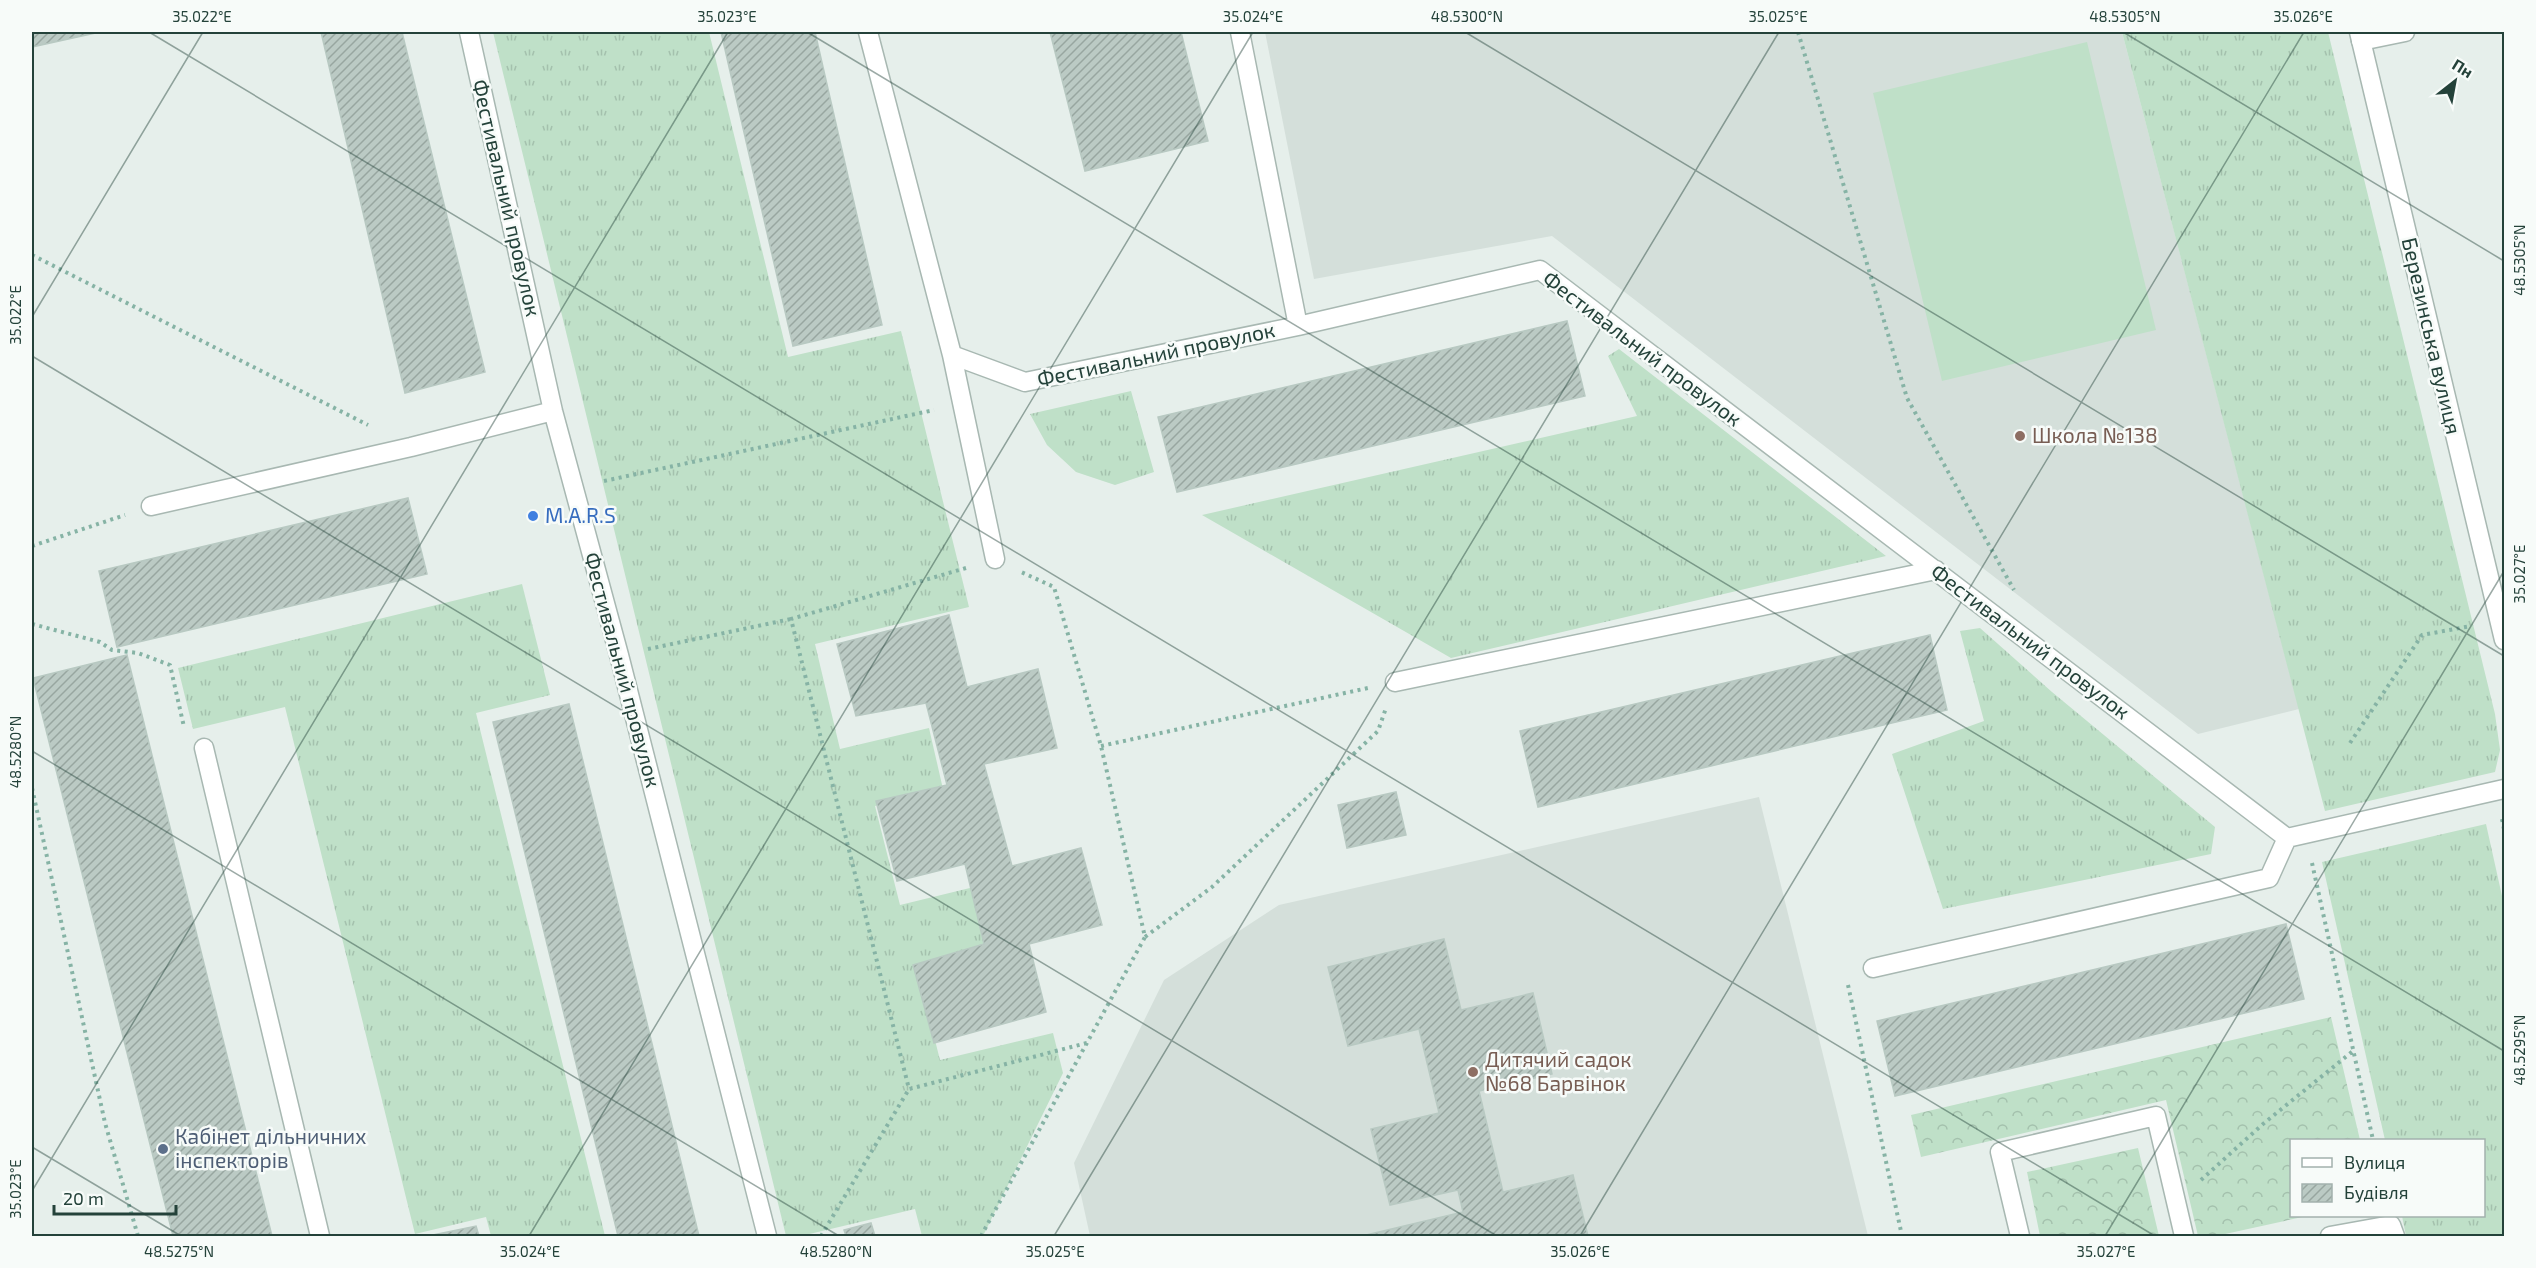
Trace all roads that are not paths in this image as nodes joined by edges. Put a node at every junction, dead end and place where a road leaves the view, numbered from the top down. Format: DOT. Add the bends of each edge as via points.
graph roads {
  1 [pos="469,32"];
  2 [pos="868,32"];
  3 [pos="1240,32"];
  4 [pos="2405,32"];
  5 [pos="2360,36"];
  6 [pos="1298,326"];
  7 [pos="952,356"];
  8 [pos="553,411"];
  9 [pos="151,506"];
  10 [pos="995,560"];
  11 [pos="1936,570"];
  12 [pos="2505,640"];
  13 [pos="1395,682"];
  14 [pos="204,748"];
  15 [pos="2505,789"];
  16 [pos="2287,838"];
  17 [pos="1873,968"];
  18 [pos="320,1236"];
  19 [pos="766,1236"];
  20 [pos="2020,1236"];
  21 [pos="2184,1236"];
  22 [pos="2330,1236"];
  23 [pos="2395,1236"];
  1 -- 8 [label="street, Фестивальний провулок"];
  2 -- 7 [label="street"];
  3 -- 6 [label="street"];
  4 -- 5 [label="street"];
  5 -- 12 [label="street, Березинська вулиця"];
  6 -- 7 [label="street, Фестивальний провулок" via="1025,382"];
  6 -- 11 [label="street, Фестивальний провулок" via="1540,270"];
  7 -- 10 [label="street"];
  8 -- 9 [label="street"];
  8 -- 19 [label="street, Фестивальний провулок"];
  11 -- 13 [label="street"];
  11 -- 16 [label="street, Фестивальний провулок"];
  14 -- 18 [label="street"];
  15 -- 16 [label="street"];
  16 -- 17 [label="street" via="2269,878"];
  20 -- 21 [label="street" via="2000,1152 2156,1116"];
  22 -- 23 [label="street" via="2391,1225"];
}
